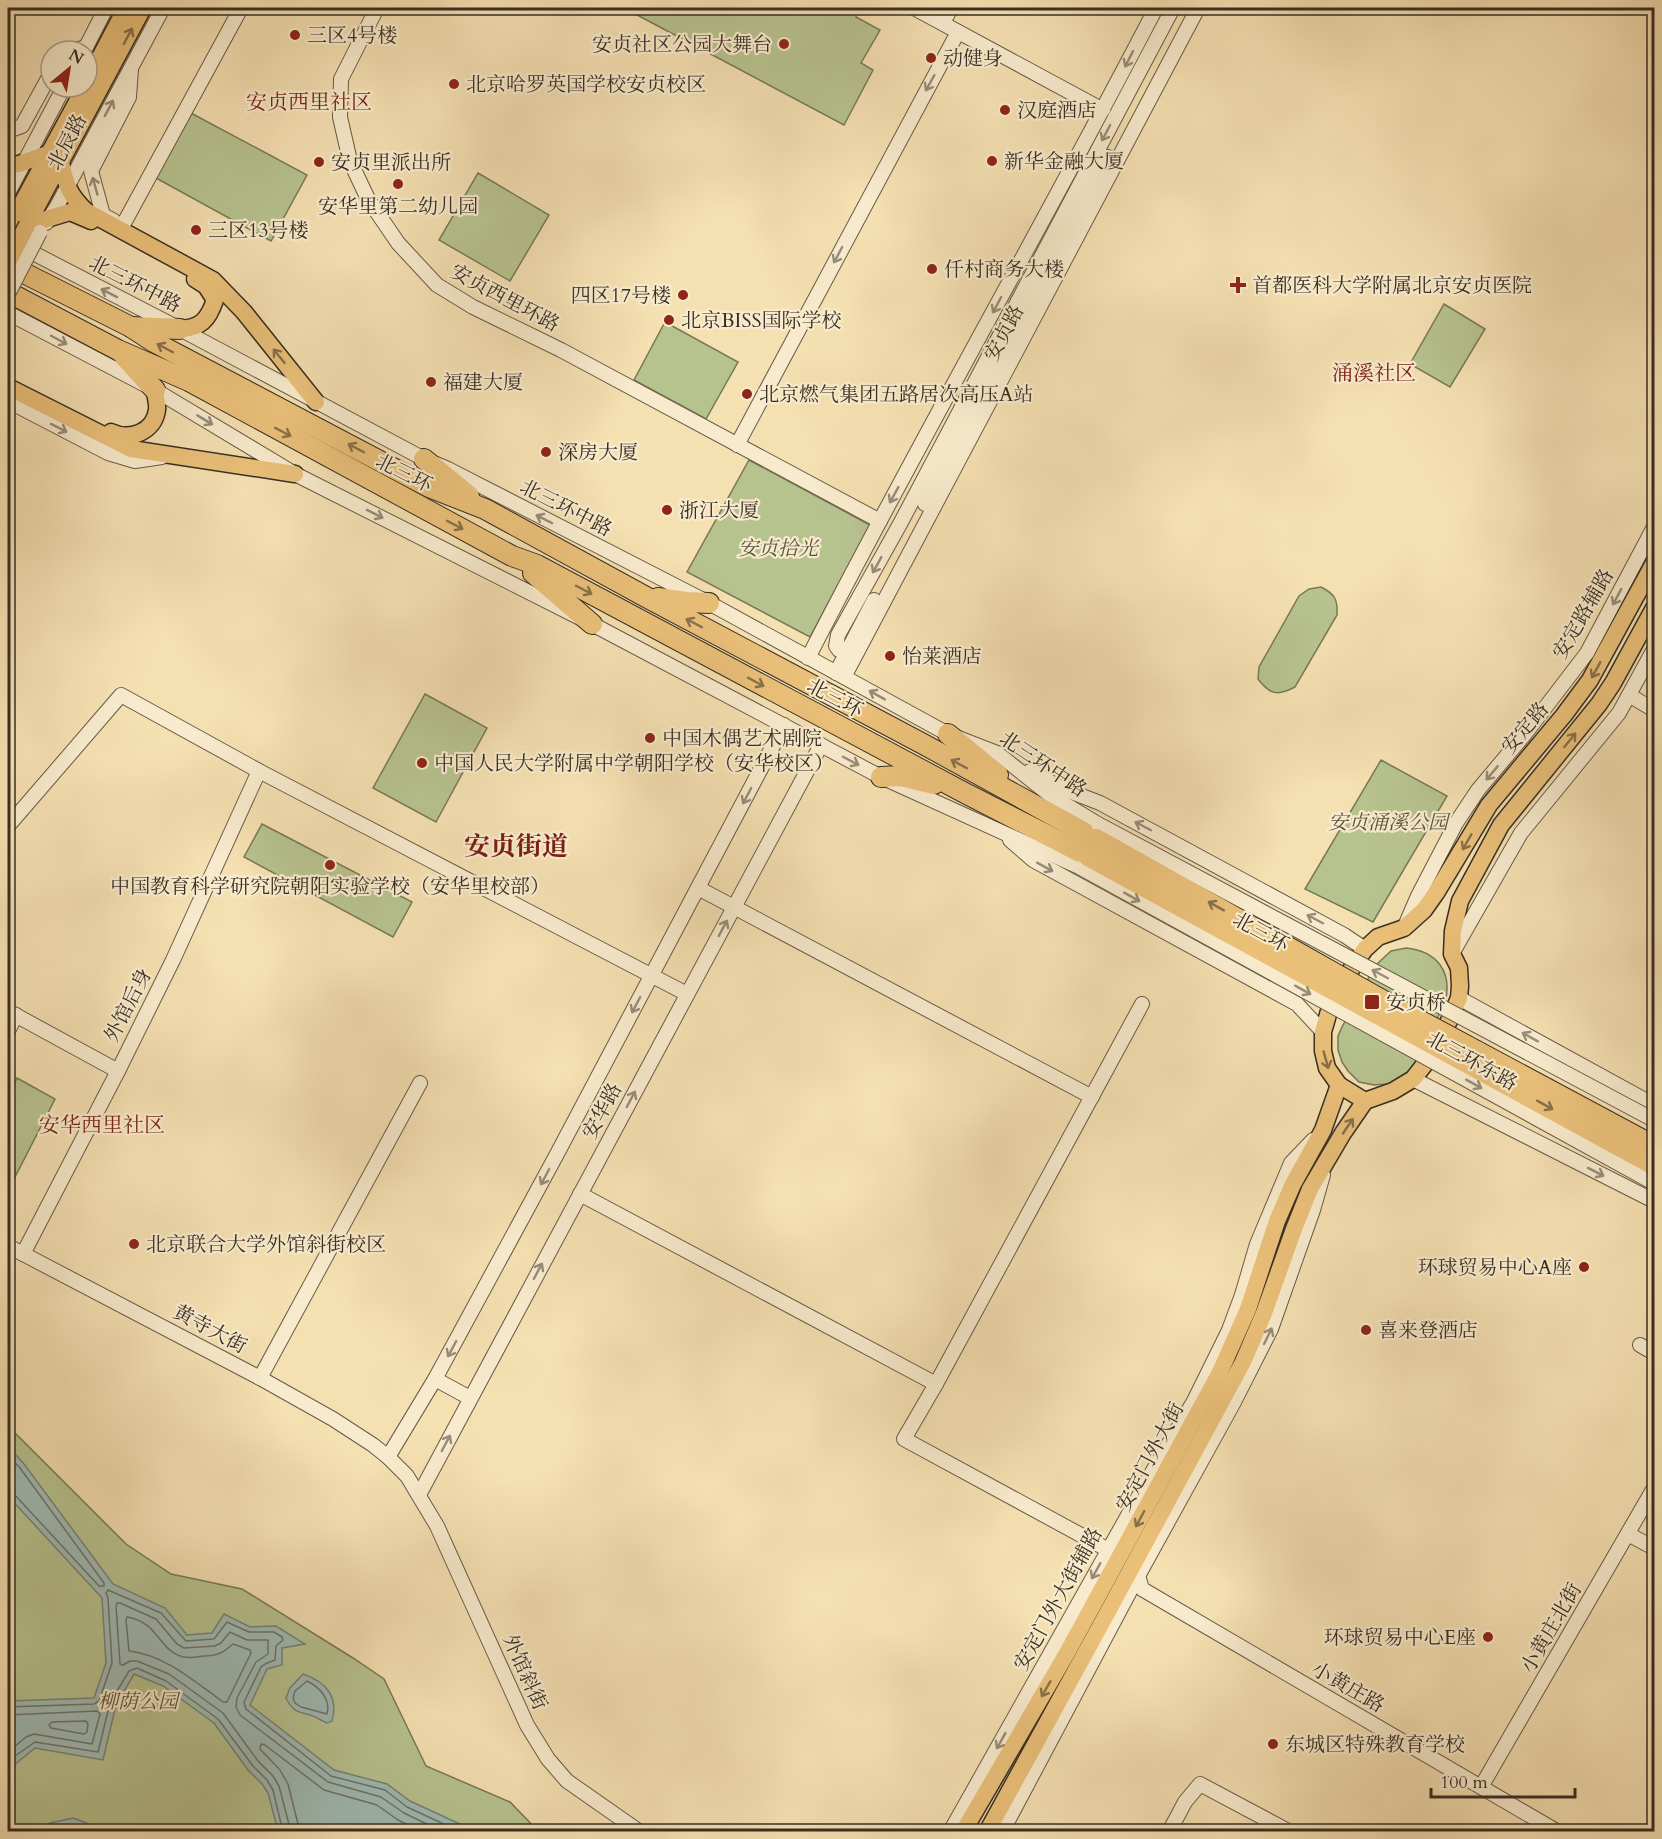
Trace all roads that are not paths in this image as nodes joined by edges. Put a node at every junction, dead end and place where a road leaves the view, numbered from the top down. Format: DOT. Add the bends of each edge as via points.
graph roads {
  1 [pos="106,8"];
  2 [pos="126,8"];
  3 [pos="143,8"];
  4 [pos="163,8"];
  5 [pos="241,8"];
  6 [pos="377,8"];
  7 [pos="914,8"];
  8 [pos="951,8"];
  9 [pos="1156,8"];
  10 [pos="1173,8"];
  11 [pos="1188,8"];
  12 [pos="1198,8"];
  13 [pos="943,23"];
  14 [pos="958,32"];
  15 [pos="90,39"];
  16 [pos="99,59"];
  17 [pos="131,69"];
  18 [pos="1136,90"];
  19 [pos="39,95"];
  20 [pos="57,99"];
  21 [pos="80,99"];
  22 [pos="1102,110"];
  23 [pos="8,131"];
  24 [pos="55,157"];
  25 [pos="16,164"];
  26 [pos="67,187"];
  27 [pos="8,193"];
  28 [pos="1045,216"];
  29 [pos="49,218"];
  30 [pos="19,222"];
  31 [pos="123,225"];
  32 [pos="1053,234"];
  33 [pos="8,240"];
  34 [pos="8,264"];
  35 [pos="8,293"];
  36 [pos="244,312"];
  37 [pos="8,313"];
  38 [pos="131,327"];
  39 [pos="180,329"];
  40 [pos="118,350"];
  41 [pos="8,379"];
  42 [pos="8,387"];
  43 [pos="154,390"];
  44 [pos="8,401"];
  45 [pos="316,402"];
  46 [pos="737,445"];
  47 [pos="942,445"];
  48 [pos="960,446"];
  49 [pos="176,455"];
  50 [pos="424,459"];
  51 [pos="914,459"];
  52 [pos="295,474"];
  53 [pos="485,509"];
  54 [pos="880,521"];
  55 [pos="1654,527"];
  56 [pos="1649,542"];
  57 [pos="512,556"];
  58 [pos="1654,563"];
  59 [pos="844,589"];
  60 [pos="646,597"];
  61 [pos="709,603"];
  62 [pos="1654,608"];
  63 [pos="592,624"];
  64 [pos="841,629"];
  65 [pos="849,648"];
  66 [pos="1654,649"];
  67 [pos="808,658"];
  68 [pos="840,675"];
  69 [pos="1629,695"];
  70 [pos="1654,710"];
  71 [pos="784,725"];
  72 [pos="948,734"];
  73 [pos="821,745"];
  74 [pos="997,753"];
  75 [pos="259,771"];
  76 [pos="881,777"];
  77 [pos="963,792"];
  78 [pos="1011,792"];
  79 [pos="8,825"];
  80 [pos="999,831"];
  81 [pos="1091,847"];
  82 [pos="698,888"];
  83 [pos="734,908"];
  84 [pos="1404,928"];
  85 [pos="1365,949"];
  86 [pos="1452,954"];
  87 [pos="652,975"];
  88 [pos="687,994"];
  89 [pos="1459,998"];
  90 [pos="1142,1004"];
  91 [pos="12,1013"];
  92 [pos="8,1031"];
  93 [pos="1323,1032"];
  94 [pos="118,1071"];
  95 [pos="1413,1079"];
  96 [pos="420,1083"];
  97 [pos="1339,1085"];
  98 [pos="1092,1097"];
  99 [pos="1365,1101"];
  100 [pos="1654,1105"];
  101 [pos="1654,1120"];
  102 [pos="1654,1146"];
  103 [pos="1654,1165"];
  104 [pos="1654,1183"];
  105 [pos="580,1194"];
  106 [pos="1654,1201"];
  107 [pos="8,1246"];
  108 [pos="23,1254"];
  109 [pos="1640,1345"];
  110 [pos="1654,1353"];
  111 [pos="260,1378"];
  112 [pos="435,1379"];
  113 [pos="936,1384"];
  114 [pos="470,1398"];
  115 [pos="388,1457"];
  116 [pos="1654,1488"];
  117 [pos="419,1495"];
  118 [pos="1628,1534"];
  119 [pos="1654,1548"];
  120 [pos="1125,1561"];
  121 [pos="1481,1787"];
  122 [pos="640,1832"];
  123 [pos="950,1832"];
  124 [pos="963,1832"];
  125 [pos="987,1832"];
  126 [pos="1002,1832"];
  127 [pos="1169,1832"];
  128 [pos="1290,1832"];
  129 [pos="1558,1832"];
  1 -- 15 [label="street"];
  2 -- 16 [label="main road"];
  24 -- 3 [label="main road, 北辰路, one-way"];
  4 -- 17 [label="street, 北辰路"];
  5 -- 31 [label="street"];
  6 -- 46 [label="street, 安贞西里环路" via="341,79 340,117 350,161 368,200 398,243 437,285 473,307"];
  7 -- 13 [label="street"];
  8 -- 13 [label="street"];
  9 -- 18 [label="street, 安贞路, one-way"];
  10 -- 18 [label="street, 安贞路"];
  11 -- 18 [label="street, 安贞路"];
  12 -- 18 [label="street, 安贞路"];
  13 -- 14 [label="street"];
  14 -- 22 [label="street"];
  14 -- 46 [label="street, one-way"];
  26 -- 17 [label="street, 北辰路, one-way"];
  31 -- 17 [label="street, one-way" via="103,215 91,171 129,97"];
  18 -- 22 [label="street, 安贞路"];
  18 -- 32 [label="street, 安贞路, one-way"];
  18 -- 48 [label="street, 安贞路" via="1089,204"];
  19 -- 23 [label="street" via="22,126"];
  20 -- 25 [label="street, 北辰路"];
  21 -- 24 [label="main road, 北辰路"];
  22 -- 28 [label="street, 安贞路"];
  24 -- 25 [label="main road"];
  24 -- 26 [label="main road"];
  24 -- 30 [label="main road, 北辰路"];
  25 -- 27 [label="street, 北辰路"];
  26 -- 29 [label="street, 北辰路"];
  26 -- 36 [label="main road" via="87,211 213,280"];
  28 -- 32 [label="street"];
  28 -- 51 [label="street, 安贞路, one-way"];
  29 -- 30 [label="main road"];
  29 -- 39 [label="main road" via="70,212 206,286 215,300 210,312 193,328"];
  30 -- 34 [label="main road, 北辰路, bridge"];
  30 -- 35 [label="street, bridge"];
  31 -- 36 [label="street" via="234,289"];
  32 -- 47 [label="street, 安贞路"];
  39 -- 33 [label="street, 北三环中路, one-way"];
  34 -- 38 [label="highway, 北三环"];
  35 -- 40 [label="highway, 北三环"];
  45 -- 36 [label="main road, one-way"];
  37 -- 43 [label="street, one-way"];
  38 -- 39 [label="highway"];
  53 -- 38 [label="highway, 北三环, one-way" via="429,487"];
  39 -- 45 [label="street, 北三环中路"];
  40 -- 43 [label="highway"];
  40 -- 57 [label="highway, 北三环, one-way" via="189,381"];
  41 -- 43 [label="main road" via="127,437 139,434 153,422 157,409"];
  42 -- 49 [label="main road" via="131,449"];
  43 -- 52 [label="street, one-way"];
  44 -- 49 [label="street, one-way" via="108,453 135,462"];
  45 -- 50 [label="street, 北三环中路"];
  46 -- 54 [label="street, 安贞西里环路"];
  47 -- 51 [label="street"];
  47 -- 64 [label="street, 安贞路, one-way"];
  48 -- 65 [label="street, 安贞路"];
  48 -- 68 [label="street, 安贞路"];
  49 -- 52 [label="main road"];
  50 -- 53 [label="highway"];
  61 -- 50 [label="street, 北三环中路, one-way"];
  51 -- 54 [label="street, 安贞路, one-way"];
  52 -- 63 [label="street, one-way"];
  53 -- 60 [label="highway, 北三环"];
  54 -- 59 [label="street, 安贞路"];
  55 -- 56 [label="street, 安定路辅路"];
  56 -- 84 [label="street, 安定路辅路, one-way" via="1588,652 1456,823"];
  57 -- 63 [label="highway"];
  57 -- 77 [label="highway, 北三环, one-way" via="537,565"];
  58 -- 84 [label="main road, 安定路, one-way" via="1590,680 1489,805 1448,875 1420,914"];
  59 -- 64 [label="street"];
  59 -- 67 [label="street, 安贞路"];
  60 -- 61 [label="highway"];
  78 -- 60 [label="highway, 北三环, one-way"];
  61 -- 67 [label="street, 北三环中路"];
  86 -- 62 [label="main road, one-way" via="1460,901 1502,825 1604,697"];
  63 -- 71 [label="street"];
  64 -- 65 [label="street" via="836,646 839,650"];
  65 -- 68 [label="street, 安贞路"];
  66 -- 69 [label="street"];
  67 -- 68 [label="street, 北三环中路"];
  72 -- 68 [label="street, 北三环中路, one-way"];
  69 -- 70 [label="street"];
  69 -- 86 [label="street" via="1604,733 1521,833"];
  71 -- 73 [label="street"];
  71 -- 82 [label="street, 安华路, one-way"];
  72 -- 74 [label="street, 北三环中路"];
  72 -- 78 [label="highway" via="998,774"];
  73 -- 76 [label="street, one-way"];
  73 -- 83 [label="street, 安华路"];
  74 -- 81 [label="street, 北三环中路" via="1050,795"];
  85 -- 74 [label="street, one-way" via="1344,934 1100,803 1061,788"];
  75 -- 79 [label="street" via="121,695"];
  75 -- 87 [label="street"];
  75 -- 94 [label="street, 外馆后身"];
  76 -- 77 [label="highway" via="901,776"];
  76 -- 80 [label="street"];
  77 -- 81 [label="highway, 北三环"];
  78 -- 81 [label="highway, 北三环"];
  80 -- 81 [label="street"];
  80 -- 93 [label="street, one-way" via="1033,861 1297,1004"];
  101 -- 81 [label="street, 北三环东路, one-way, bridge"];
  102 -- 81 [label="highway, 北三环, one-way, bridge"];
  81 -- 103 [label="highway, 北三环, one-way, bridge"];
  81 -- 104 [label="street, 北三环东路, one-way, bridge"];
  82 -- 83 [label="street"];
  82 -- 87 [label="street, 安华路"];
  88 -- 83 [label="street, 安华路, one-way"];
  83 -- 98 [label="street"];
  84 -- 85 [label="main road" via="1378,937"];
  85 -- 93 [label="main road" via="1329,1011"];
  86 -- 89 [label="main road" via="1459,968"];
  87 -- 88 [label="street"];
  87 -- 112 [label="street, 安华路, one-way"];
  105 -- 88 [label="street, 安华路, one-way"];
  89 -- 95 [label="main road" via="1428,1060"];
  100 -- 89 [label="street, one-way"];
  90 -- 98 [label="street"];
  91 -- 92 [label="street"];
  91 -- 94 [label="street"];
  93 -- 97 [label="main road, one-way" via="1327,1068"];
  94 -- 108 [label="street, 外馆后身"];
  95 -- 99 [label="main road"];
  95 -- 106 [label="street, one-way"];
  96 -- 111 [label="street"];
  97 -- 99 [label="main road"];
  97 -- 120 [label="main road, 安定门外大街, one-way" via="1323,1130 1277,1221 1248,1309 1220,1372"];
  98 -- 113 [label="street"];
  120 -- 99 [label="main road, 安定门外大街, one-way" via="1243,1362 1310,1189"];
  105 -- 113 [label="street"];
  114 -- 105 [label="street, 安华路, one-way"];
  107 -- 108 [label="street, 黄寺大街"];
  108 -- 111 [label="street, 黄寺大街"];
  109 -- 110 [label="street"];
  111 -- 115 [label="street, 黄寺大街" via="333,1419"];
  112 -- 114 [label="street"];
  112 -- 115 [label="street, 安华路"];
  113 -- 120 [label="street, 小黄庄路" via="904,1439"];
  117 -- 114 [label="street, 安华路, one-way"];
  115 -- 117 [label="street, 黄寺大街"];
  116 -- 118 [label="street, 小黄庄北街"];
  117 -- 122 [label="street, 外馆斜街" via="538,1744 567,1781"];
  118 -- 119 [label="street"];
  118 -- 121 [label="street, 小黄庄北街"];
  120 -- 121 [label="street, 小黄庄路" via="1142,1588"];
  120 -- 123 [label="street, 安定门外大街辅路, one-way"];
  120 -- 124 [label="main road, 安定门外大街, one-way"];
  120 -- 125 [label="main road, 安定门外大街"];
  120 -- 126 [label="street"];
  121 -- 129 [label="street, 小黄庄路"];
  127 -- 128 [label="street" via="1200,1784"];
}
